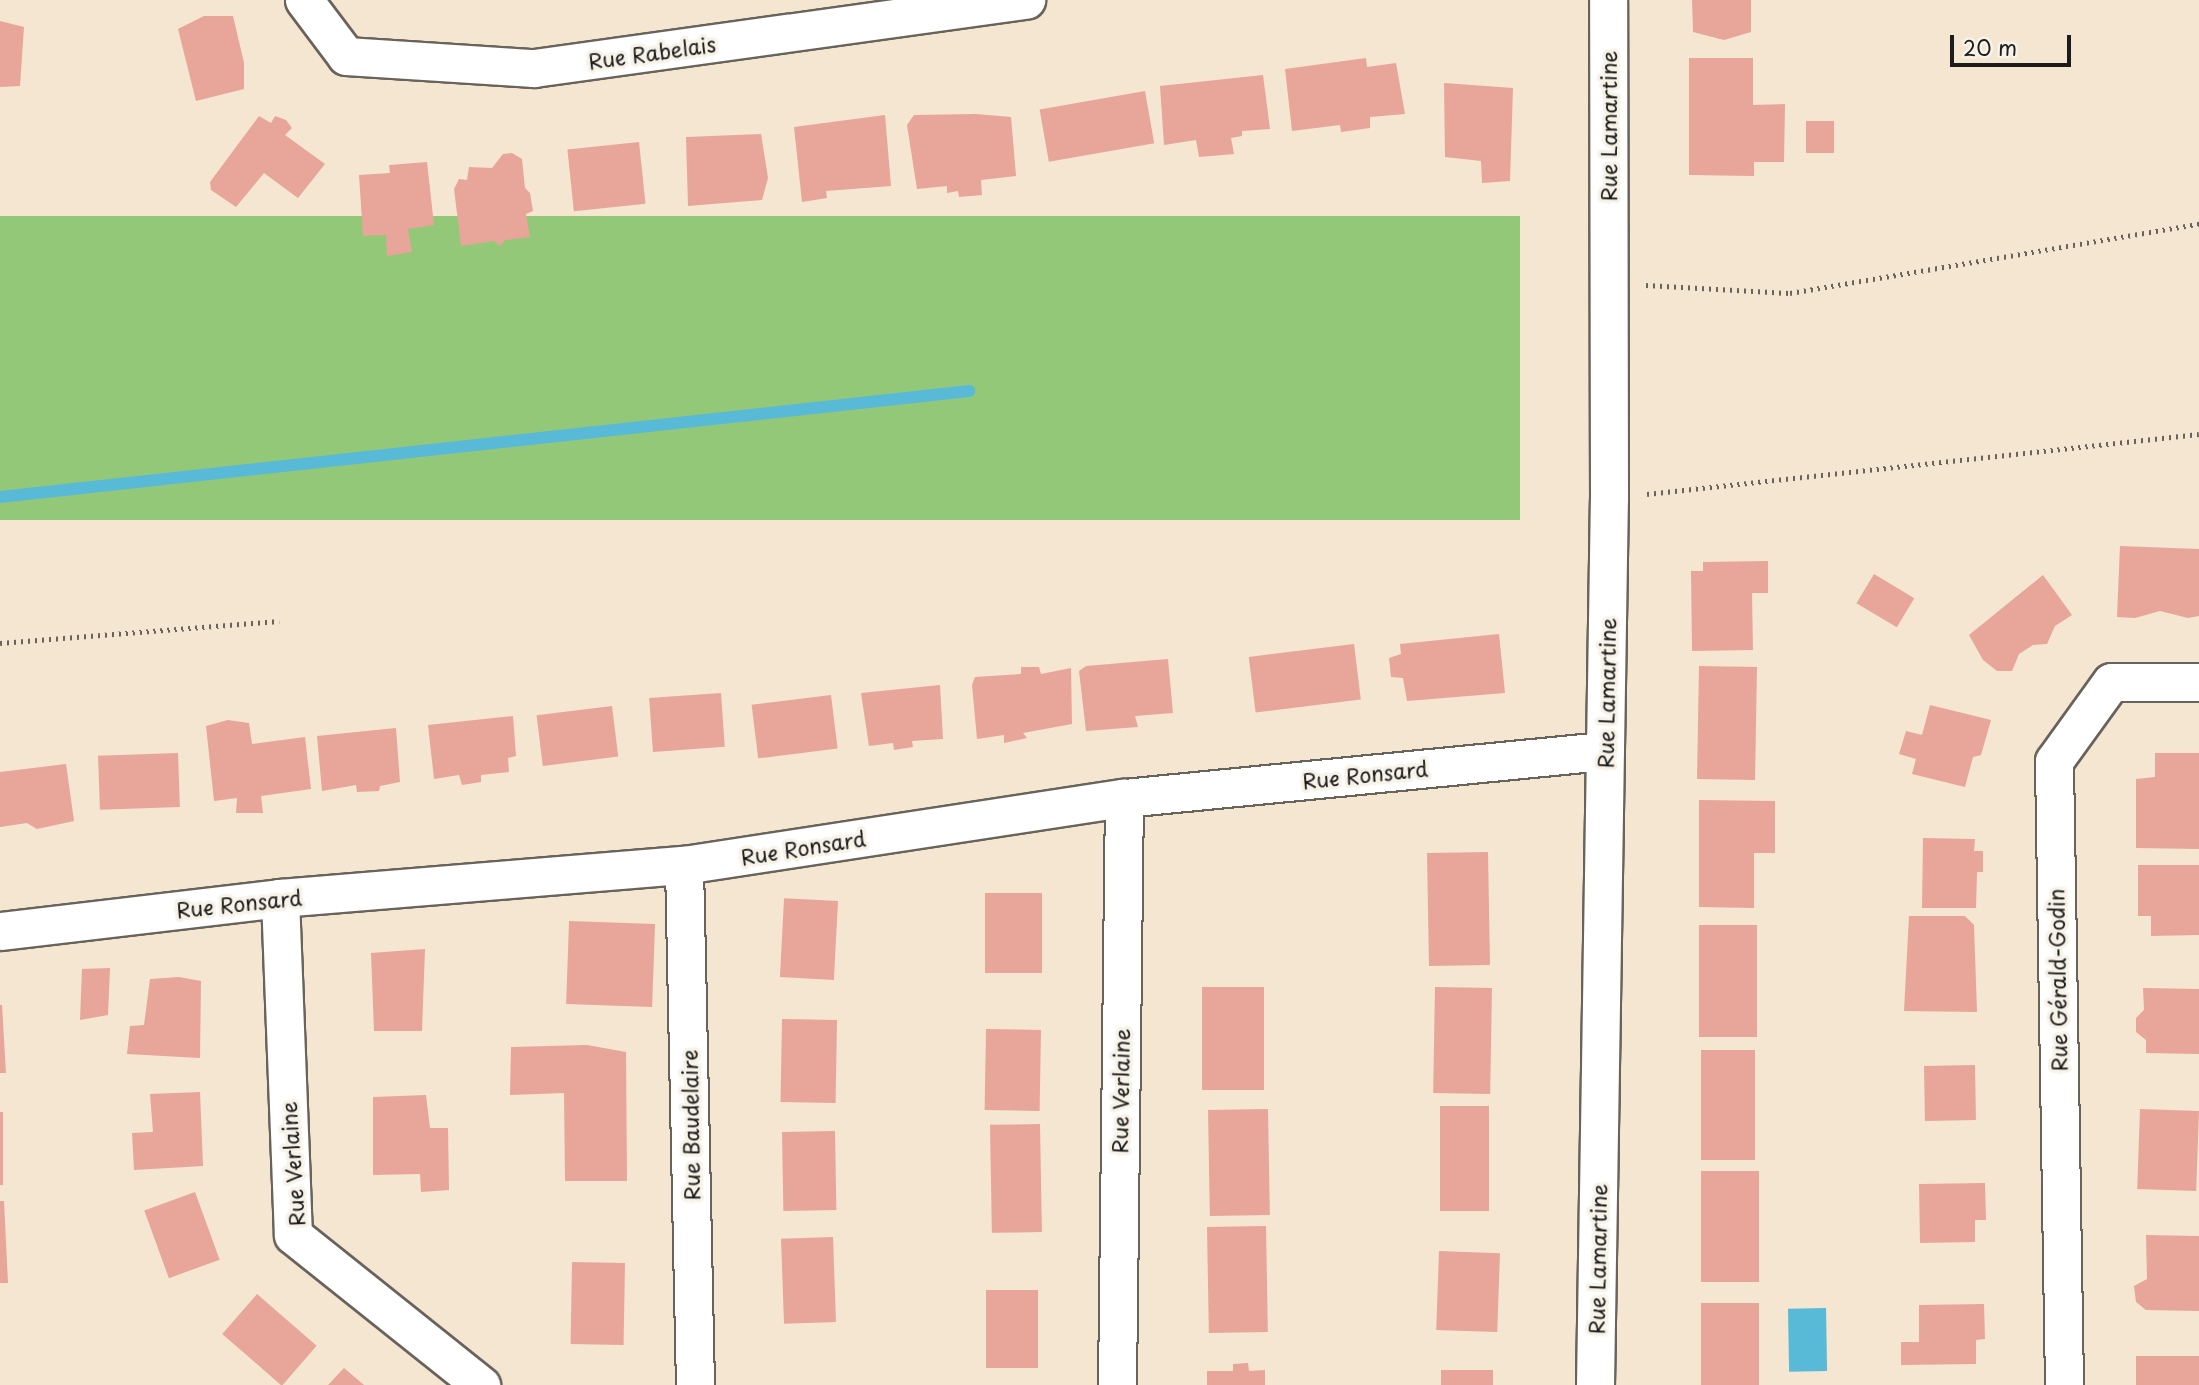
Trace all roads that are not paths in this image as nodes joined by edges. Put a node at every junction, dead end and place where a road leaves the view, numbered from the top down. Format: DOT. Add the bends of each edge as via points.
graph roads {
  1 [pos="304,0"];
  2 [pos="1026,0"];
  3 [pos="1608,0"];
  4 [pos="2199,682"];
  5 [pos="1605,751"];
  6 [pos="1124,798"];
  7 [pos="684,865"];
  8 [pos="280,898"];
  9 [pos="0,931"];
  10 [pos="481,1385"];
  11 [pos="695,1385"];
  12 [pos="1117,1385"];
  13 [pos="1595,1385"];
  14 [pos="2064,1385"];
  1 -- 2 [label="street, Rue Rabelais" via="346,56 534,68"];
  3 -- 5 [label="street, Rue Lamartine"];
  4 -- 14 [label="street, Rue Gérald-Godin" via="2111,682 2054,761"];
  5 -- 6 [label="street, Rue Ronsard"];
  5 -- 13 [label="street, Rue Lamartine"];
  6 -- 7 [label="street, Rue Ronsard"];
  6 -- 12 [label="street, Rue Verlaine"];
  7 -- 8 [label="street, Rue Ronsard"];
  7 -- 11 [label="street, Rue Baudelaire"];
  8 -- 9 [label="street, Rue Ronsard"];
  8 -- 10 [label="street, Rue Verlaine" via="293,1235"];
}
